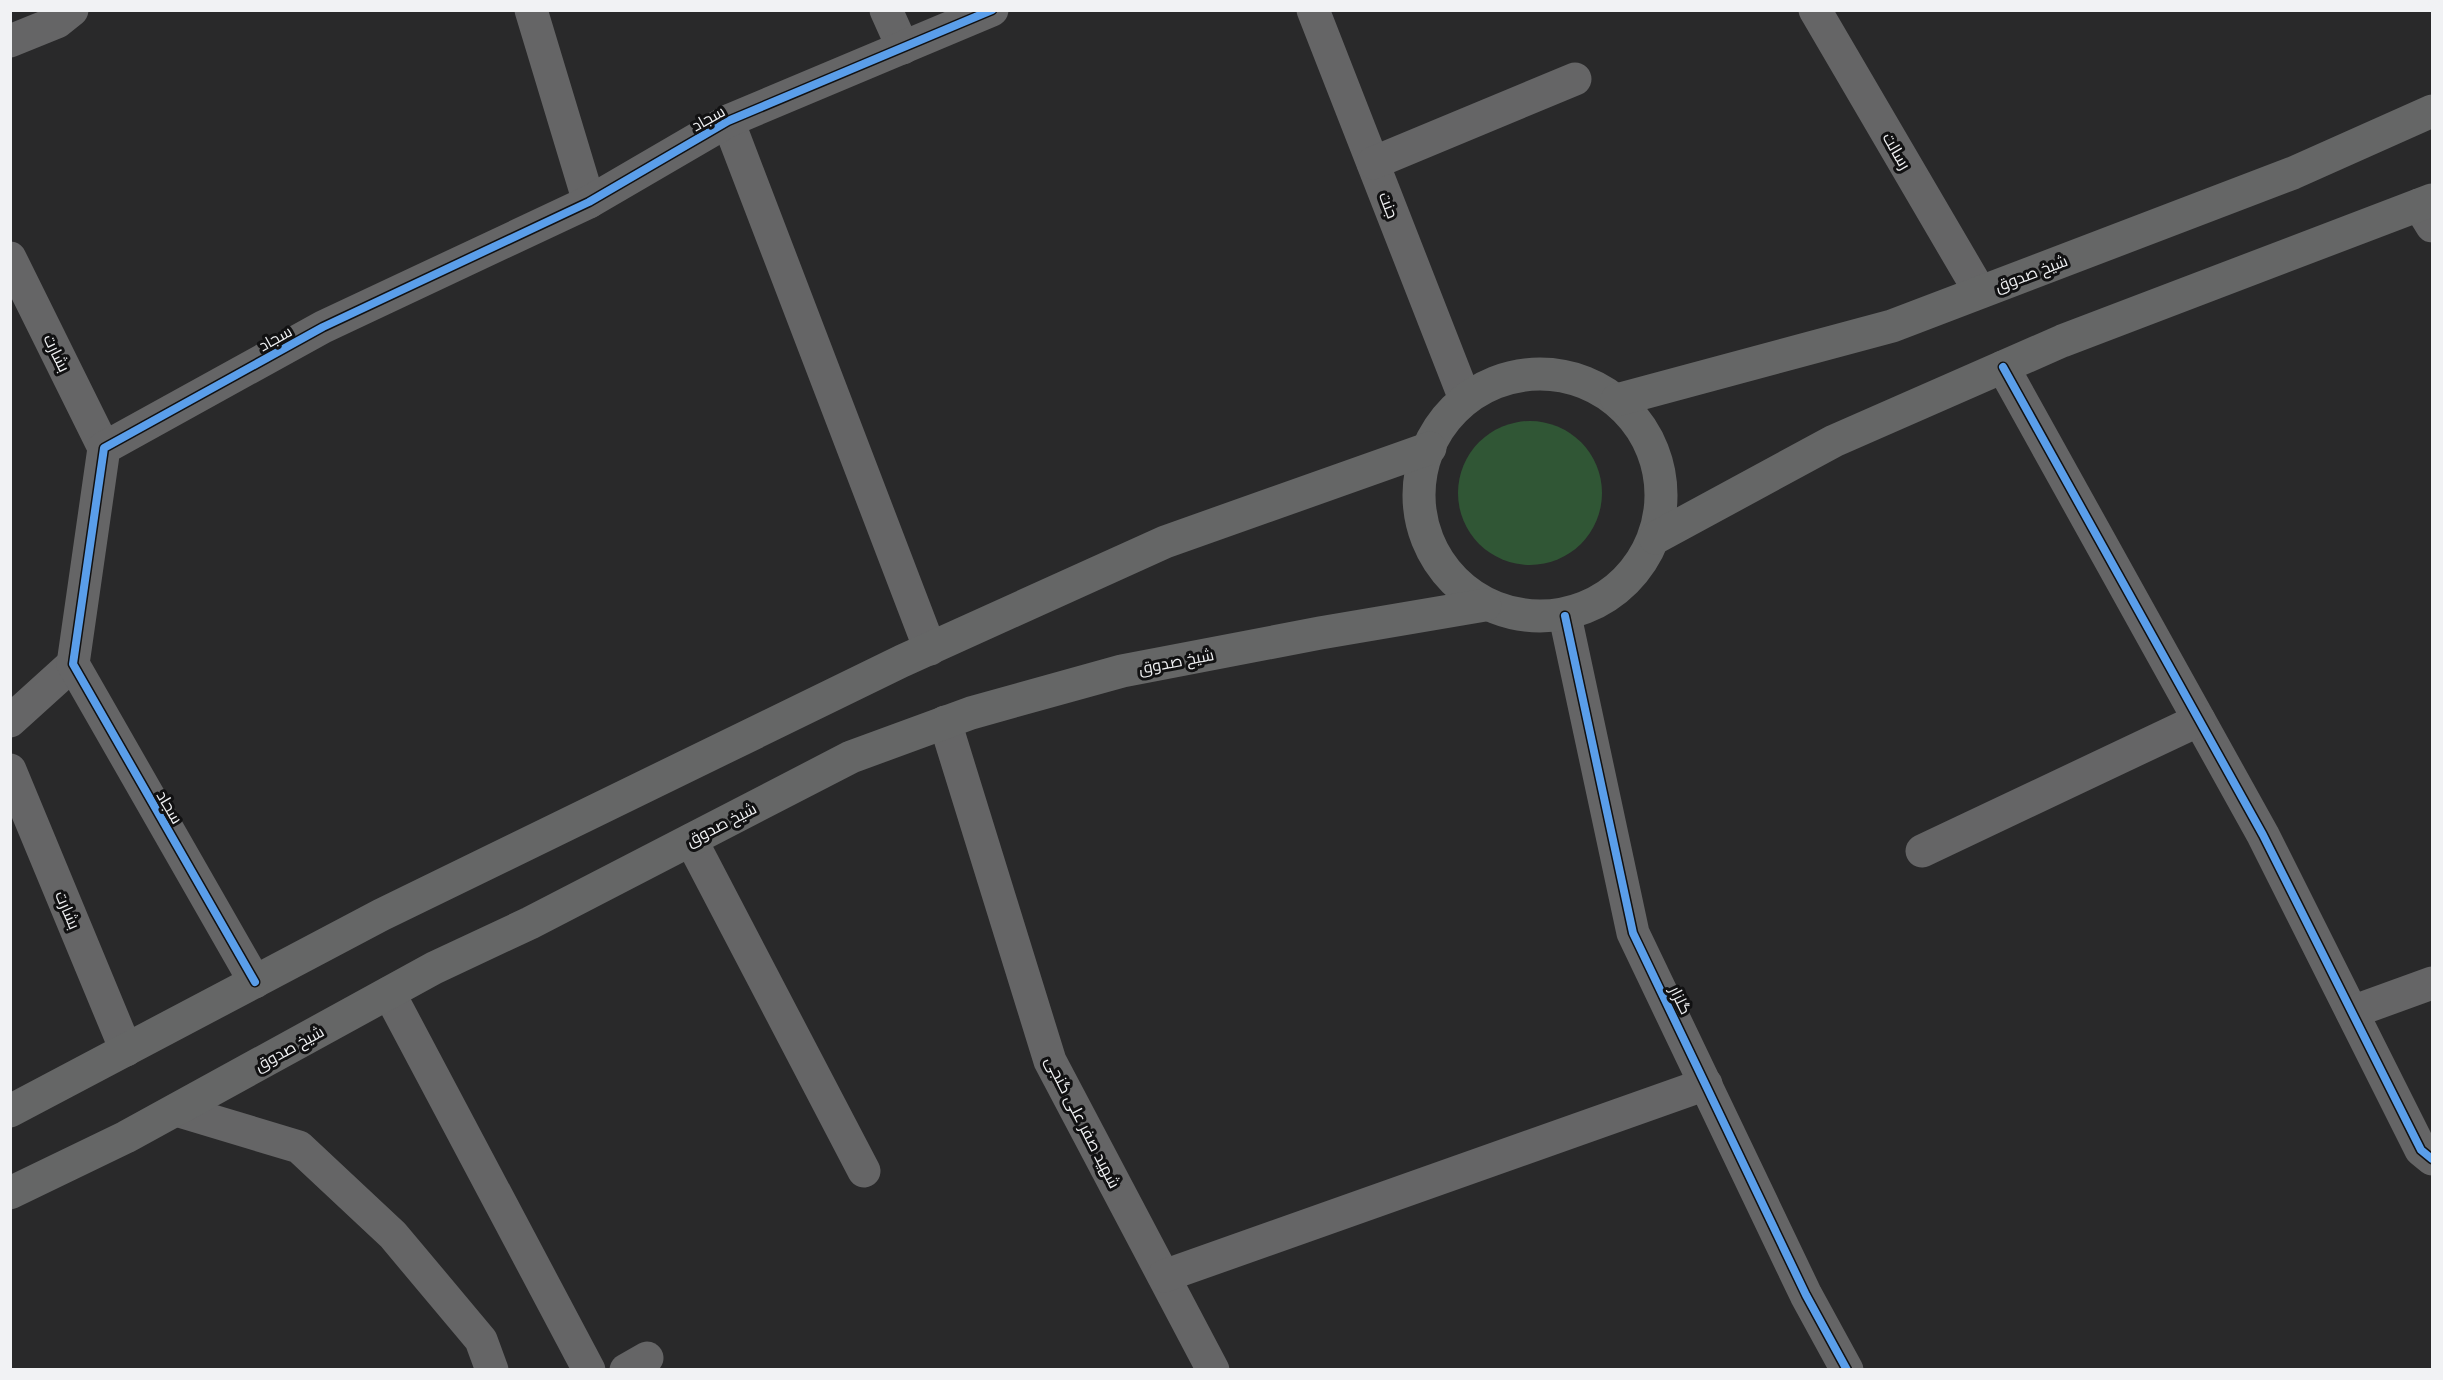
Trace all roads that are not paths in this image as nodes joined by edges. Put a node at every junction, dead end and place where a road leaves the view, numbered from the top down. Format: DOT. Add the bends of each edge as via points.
graph roads {
  1 [pos="72,10"];
  2 [pos="531,10"];
  3 [pos="886,10"];
  4 [pos="992,10"];
  5 [pos="1313,10"];
  6 [pos="1815,10"];
  7 [pos="10,41"];
  8 [pos="903,48"];
  9 [pos="1575,79"];
  10 [pos="2433,111"];
  11 [pos="728,121"];
  12 [pos="1373,163"];
  13 [pos="589,202"];
  14 [pos="2428,211"];
  15 [pos="10,258"];
  16 [pos="1980,292"];
  17 [pos="2003,367"];
  18 [pos="1465,399"];
  19 [pos="1617,400"];
  20 [pos="104,448"];
  21 [pos="1430,448"];
  22 [pos="1655,538"];
  23 [pos="1485,605"];
  24 [pos="1565,616"];
  25 [pos="930,649"];
  26 [pos="74,664"];
  27 [pos="2199,720"];
  28 [pos="10,721"];
  29 [pos="945,722"];
  30 [pos="10,770"];
  31 [pos="691,840"];
  32 [pos="1922,851"];
  33 [pos="255,982"];
  34 [pos="2433,983"];
  35 [pos="389,993"];
  36 [pos="2352,1012"];
  37 [pos="126,1050"];
  38 [pos="1706,1084"];
  39 [pos="176,1110"];
  40 [pos="10,1111"];
  41 [pos="2433,1159"];
  42 [pos="864,1171"];
  43 [pos="10,1193"];
  44 [pos="1164,1276"];
  45 [pos="492,1370"];
  46 [pos="589,1370"];
  47 [pos="1213,1370"];
  48 [pos="1847,1370"];
  1 -- 7 [label="street" via="57,22"];
  2 -- 13 [label="street"];
  3 -- 8 [label="street"];
  4 -- 8 [label="street, سجاد"];
  5 -- 12 [label="street, جنت"];
  6 -- 16 [label="street, رسالت"];
  8 -- 11 [label="street, سجاد"];
  9 -- 12 [label="street"];
  10 -- 16 [label="main road, شیخ صدوق" via="2293,173"];
  11 -- 13 [label="street, سجاد"];
  11 -- 25 [label="street"];
  12 -- 18 [label="street, جنت"];
  13 -- 20 [label="street, سجاد" via="323,327"];
  14 -- 17 [label="main road" via="2062,341"];
  15 -- 20 [label="street, بشارت"];
  16 -- 19 [label="main road, شیخ صدوق" via="1892,326"];
  17 -- 22 [label="main road" via="1834,441"];
  17 -- 27 [label="street"];
  18 -- 19 [label="main road" via="1501,379 1542,373 1581,380"];
  18 -- 21 [label="main road" via="1437,429"];
  19 -- 22 [label="main road" via="1642,428 1658,463 1662,501"];
  20 -- 26 [label="street"];
  21 -- 23 [label="main road" via="1422,466 1419,508 1430,547 1452,581"];
  21 -- 25 [label="main road" via="1166,543"];
  22 -- 24 [label="main road" via="1634,574 1603,600"];
  23 -- 24 [label="main road" via="1524,617"];
  23 -- 29 [label="main road, شیخ صدوق" via="1122,671"];
  24 -- 38 [label="street, گلزار" via="1634,933"];
  25 -- 33 [label="main road" via="381,915"];
  26 -- 28 [label="street"];
  26 -- 33 [label="street, سجاد"];
  27 -- 32 [label="street"];
  27 -- 36 [label="street" via="2263,835"];
  29 -- 31 [label="main road, شیخ صدوق" via="851,757"];
  29 -- 44 [label="street, شهید صفر علی گنجی" via="1050,1061"];
  30 -- 37 [label="street, بشارت"];
  31 -- 35 [label="main road, شیخ صدوق"];
  31 -- 42 [label="street"];
  33 -- 37 [label="main road"];
  34 -- 36 [label="street"];
  35 -- 39 [label="main road, شیخ صدوق"];
  35 -- 46 [label="street"];
  36 -- 41 [label="street" via="2421,1150"];
  37 -- 40 [label="main road"];
  38 -- 44 [label="street"];
  38 -- 48 [label="street, گلزار" via="1806,1295"];
  39 -- 43 [label="main road, شیخ صدوق"];
  39 -- 45 [label="street" via="299,1147 393,1235 481,1340"];
  44 -- 47 [label="street, شهید صفر علی گنجی"];
}
